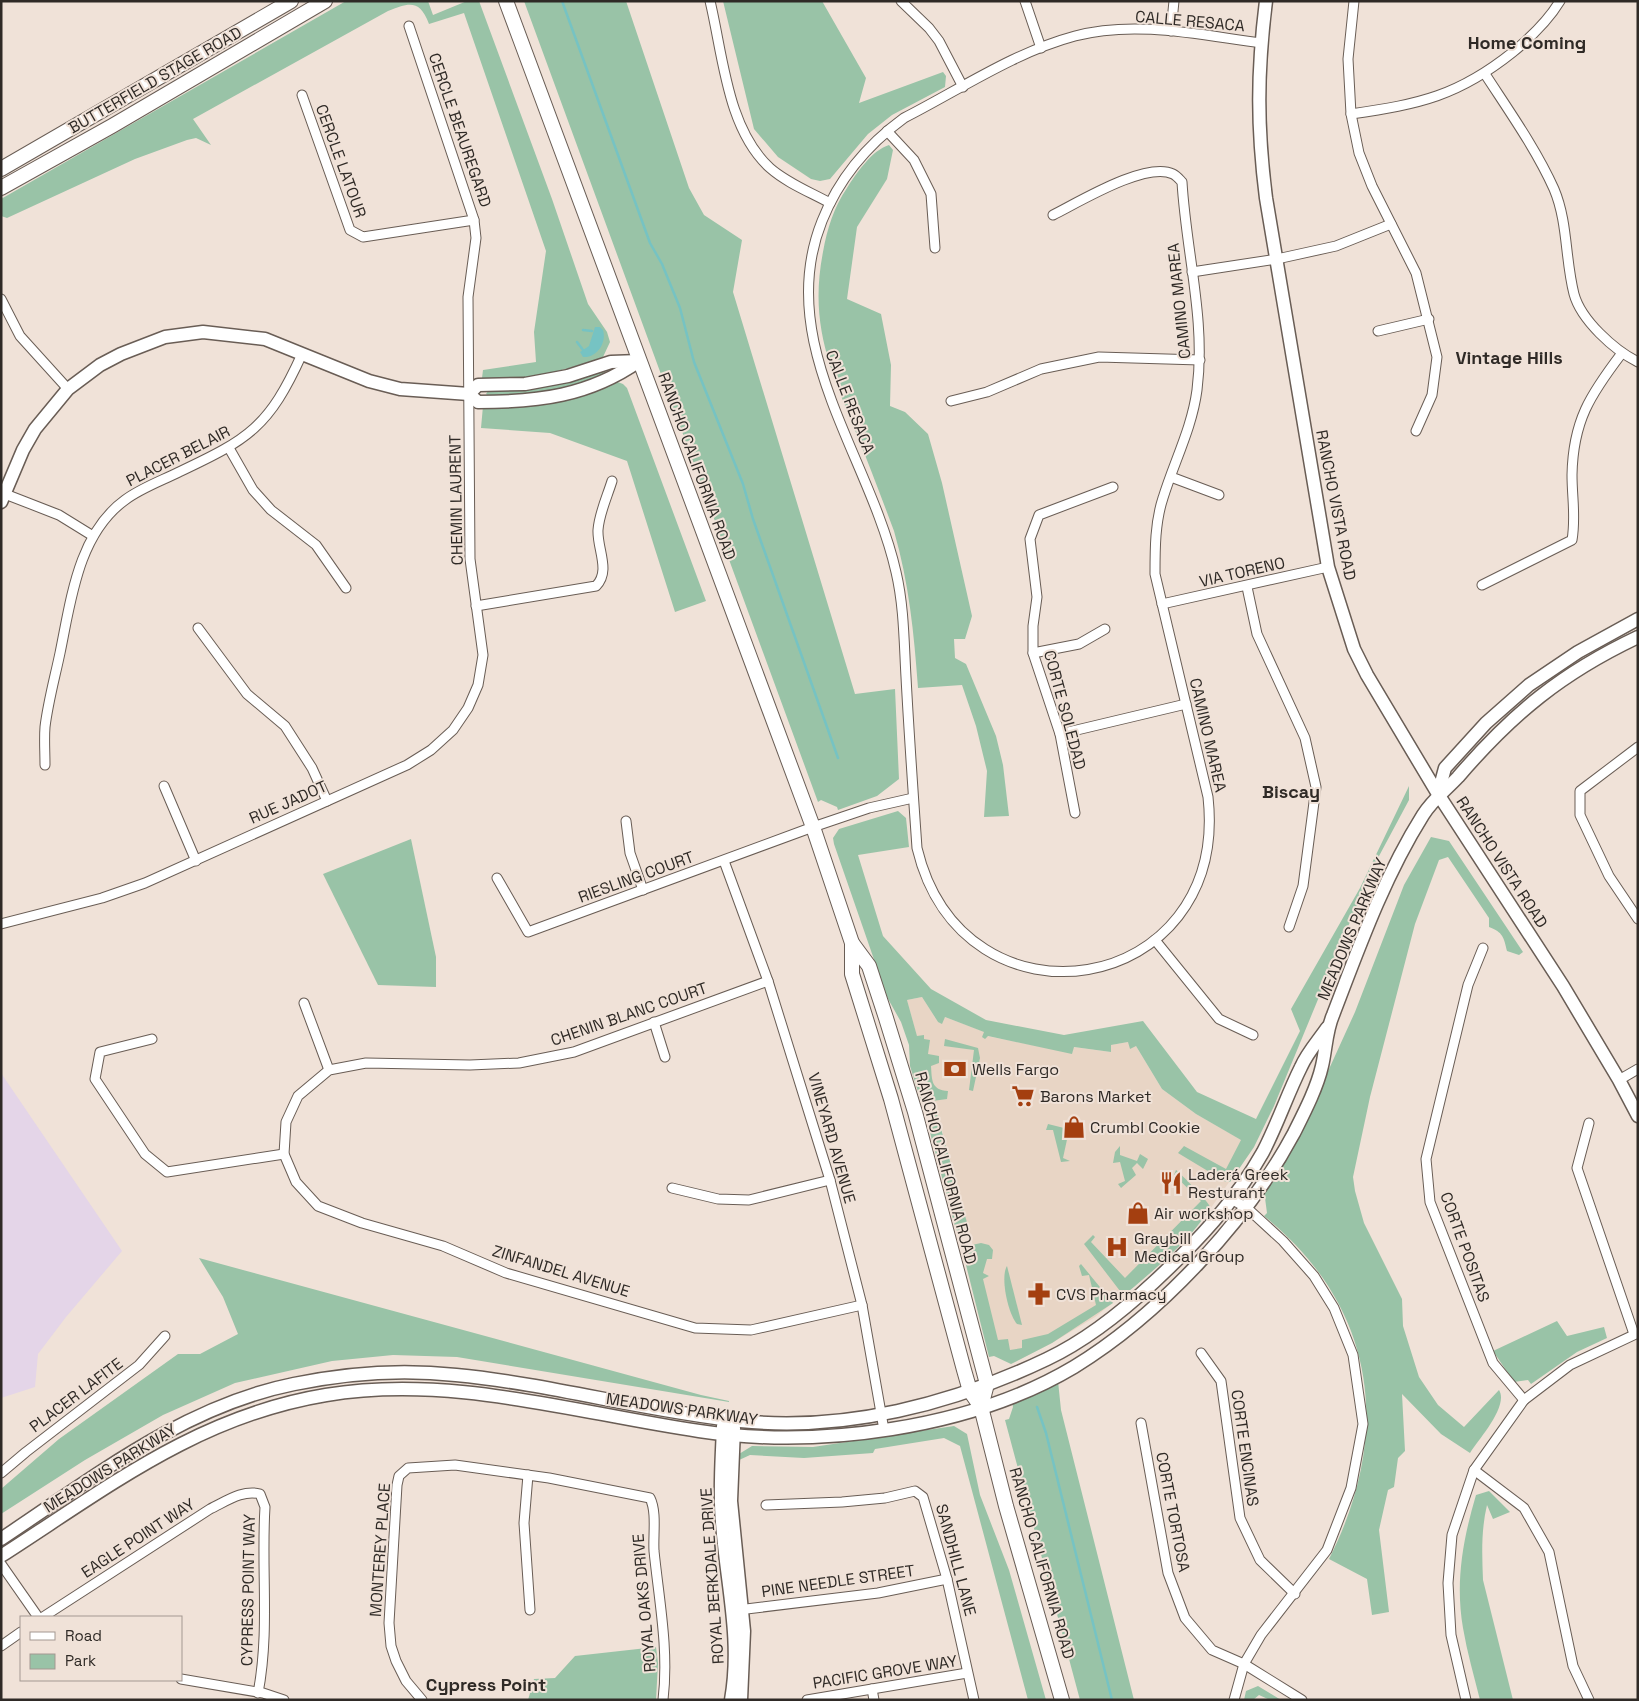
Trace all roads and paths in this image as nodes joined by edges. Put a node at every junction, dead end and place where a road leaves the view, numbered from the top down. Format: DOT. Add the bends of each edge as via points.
graph roads {
  1 [pos="291,1"];
  2 [pos="325,1"];
  3 [pos="506,1"];
  4 [pos="710,1"];
  5 [pos="900,1"];
  6 [pos="1025,1"];
  7 [pos="1174,1"];
  8 [pos="1266,1"];
  9 [pos="1354,1"];
  10 [pos="1560,1"];
  11 [pos="409,26"];
  12 [pos="1171,31"];
  13 [pos="1261,42"];
  14 [pos="1041,48"];
  15 [pos="1485,74"];
  16 [pos="963,87"];
  17 [pos="302,95"];
  18 [pos="1351,114"];
  19 [pos="887,131"];
  20 [pos="1,169"];
  21 [pos="1,188"];
  22 [pos="830,203"];
  23 [pos="1053,215"];
  24 [pos="474,220"];
  25 [pos="1391,224"];
  26 [pos="935,248"];
  27 [pos="1276,259"];
  28 [pos="1192,272"];
  29 [pos="1,299"];
  30 [pos="6,317"];
  31 [pos="1429,319"];
  32 [pos="1378,331"];
  33 [pos="302,354"];
  34 [pos="1622,354"];
  35 [pos="1200,360"];
  36 [pos="639,361"];
  37 [pos="1638,362"];
  38 [pos="68,389"];
  39 [pos="469,394"];
  40 [pos="950,402"];
  41 [pos="1416,431"];
  42 [pos="229,448"];
  43 [pos="1171,477"];
  44 [pos="612,481"];
  45 [pos="1113,487"];
  46 [pos="1219,495"];
  47 [pos="3,498"];
  48 [pos="94,536"];
  49 [pos="1328,567"];
  50 [pos="1482,585"];
  51 [pos="1247,587"];
  52 [pos="346,588"];
  53 [pos="1162,604"];
  54 [pos="476,606"];
  55 [pos="1638,619"];
  56 [pos="198,628"];
  57 [pos="1105,629"];
  58 [pos="1638,637"];
  59 [pos="1033,653"];
  60 [pos="1186,704"];
  61 [pos="1060,734"];
  62 [pos="1638,747"];
  63 [pos="45,765"];
  64 [pos="164,786"];
  65 [pos="1438,794"];
  66 [pos="913,798"];
  67 [pos="327,801"];
  68 [pos="1075,813"];
  69 [pos="626,821"];
  70 [pos="813,827"];
  71 [pos="196,861"];
  72 [pos="724,861"];
  73 [pos="497,878"];
  74 [pos="643,890"];
  75 [pos="1638,919"];
  76 [pos="1,924"];
  77 [pos="1289,927"];
  78 [pos="1155,940"];
  79 [pos="852,943"];
  80 [pos="1483,948"];
  81 [pos="768,981"];
  82 [pos="304,1003"];
  83 [pos="654,1022"];
  84 [pos="868,1024"];
  85 [pos="1328,1026"];
  86 [pos="1253,1035"];
  87 [pos="152,1039"];
  88 [pos="665,1057"];
  89 [pos="1638,1069"];
  90 [pos="329,1070"];
  91 [pos="1619,1080"];
  92 [pos="915,1112"];
  93 [pos="1638,1116"];
  94 [pos="1589,1123"];
  95 [pos="284,1154"];
  96 [pos="830,1180"];
  97 [pos="672,1188"];
  98 [pos="1233,1200"];
  99 [pos="1247,1208"];
  100 [pos="862,1305"];
  101 [pos="1636,1334"];
  102 [pos="165,1336"];
  103 [pos="1201,1353"];
  104 [pos="987,1384"];
  105 [pos="970,1391"];
  106 [pos="1524,1400"];
  107 [pos="982,1407"];
  108 [pos="882,1414"];
  109 [pos="729,1420"];
  110 [pos="1141,1423"];
  111 [pos="884,1430"];
  112 [pos="728,1434"];
  113 [pos="1474,1470"];
  114 [pos="1,1473"];
  115 [pos="528,1475"];
  116 [pos="254,1492"];
  117 [pos="653,1504"];
  118 [pos="766,1505"];
  119 [pos="1,1539"];
  120 [pos="1,1556"];
  121 [pos="1,1564"];
  122 [pos="946,1579"];
  123 [pos="1295,1594"];
  124 [pos="530,1610"];
  125 [pos="738,1610"];
  126 [pos="37,1616"];
  127 [pos="45,1616"];
  128 [pos="20,1633"];
  129 [pos="1,1646"];
  130 [pos="1244,1664"];
  131 [pos="967,1673"];
  132 [pos="182,1678"];
  133 [pos="872,1689"];
  134 [pos="258,1693"];
  135 [pos="284,1700"];
  136 [pos="422,1700"];
  137 [pos="663,1700"];
  138 [pos="730,1700"];
  139 [pos="741,1700"];
  140 [pos="807,1700"];
  141 [pos="874,1700"];
  142 [pos="974,1700"];
  143 [pos="1062,1700"];
  144 [pos="1234,1700"];
  145 [pos="1302,1700"];
  146 [pos="1466,1700"];
  147 [pos="1590,1700"];
  1 -- 20 [label="main road, BUTTERFIELD STAGE ROAD"];
  2 -- 21 [label="main road, BUTTERFIELD STAGE ROAD"];
  3 -- 36 [label="main road, RANCHO CALIFORNIA ROAD"];
  4 -- 22 [label="street" via="735,114 746,137 770,168"];
  5 -- 16 [label="street" via="929,28"];
  6 -- 14 [label="street"];
  7 -- 12 [label="street"];
  8 -- 13 [label="main road, RANCHO VISTA ROAD"];
  9 -- 18 [label="street" via="1348,59"];
  10 -- 15 [label="street" via="1529,39"];
  11 -- 24 [label="street, CERCLE BEAUREGARD"];
  12 -- 13 [label="street, CALLE RESACA"];
  12 -- 14 [label="street, CALLE RESACA" via="1104,31"];
  13 -- 27 [label="main road, RANCHO VISTA ROAD" via="1259,141"];
  14 -- 16 [label="street, CALLE RESACA"];
  15 -- 18 [label="street" via="1450,92 1406,106"];
  15 -- 34 [label="street" via="1526,137 1554,190 1562,216 1574,296 1595,330"];
  16 -- 19 [label="street, CALLE RESACA" via="904,118"];
  17 -- 24 [label="street, CERCLE LATOUR" via="350,230 363,237"];
  18 -- 25 [label="street" via="1359,152"];
  19 -- 22 [label="street, CALLE RESACA" via="843,179"];
  19 -- 26 [label="street" via="914,160 931,194"];
  22 -- 66 [label="street, CALLE RESACA" via="817,234 810,270 809,315 823,376 881,523 896,572 903,619"];
  23 -- 28 [label="street, CAMINO MAREA" via="1122,181 1149,173 1174,174 1182,182"];
  24 -- 39 [label="street, CERCLE BEAUREGARD" via="476,238 468,297"];
  25 -- 27 [label="street" via="1336,246"];
  25 -- 31 [label="street" via="1416,273"];
  27 -- 28 [label="street"];
  27 -- 49 [label="main road, RANCHO VISTA ROAD"];
  28 -- 35 [label="street, CAMINO MAREA" via="1200,328"];
  29 -- 30 [label="street"];
  30 -- 38 [label="street"];
  31 -- 32 [label="street"];
  31 -- 41 [label="street" via="1437,357 1432,395"];
  33 -- 38 [label="main road" via="265,339 204,332 165,336 100,365"];
  33 -- 39 [label="main road" via="369,382 400,389"];
  33 -- 42 [label="street, PLACER BELAIR" via="286,390 271,412"];
  34 -- 37 [label="street"];
  34 -- 50 [label="street" via="1594,389 1577,429 1572,475 1576,519 1572,540"];
  35 -- 40 [label="street" via="1099,356 1041,368 986,392"];
  35 -- 43 [label="street, CAMINO MAREA" via="1189,426"];
  36 -- 39 [label="main road" via="611,362 568,376 525,384 478,385"];
  36 -- 70 [label="main road, RANCHO CALIFORNIA ROAD"];
  38 -- 47 [label="main road" via="35,429"];
  39 -- 54 [label="street, CHEMIN LAURENT" via="470,559"];
  42 -- 48 [label="street, PLACER BELAIR" via="124,501"];
  42 -- 52 [label="street" via="253,490 271,510 316,545"];
  43 -- 46 [label="street"];
  43 -- 53 [label="street, CAMINO MAREA" via="1162,499 1155,548 1155,574"];
  44 -- 54 [label="street" via="598,530 604,571 596,586"];
  45 -- 59 [label="street, CORTE SOLEDAD" via="1039,515 1030,539 1037,597"];
  47 -- 48 [label="street" via="59,515"];
  48 -- 63 [label="street, PLACER BELAIR" via="83,558 71,598 45,727"];
  49 -- 51 [label="street, VIA TORENO"];
  49 -- 65 [label="main road, RANCHO VISTA ROAD" via="1358,658"];
  51 -- 53 [label="street, VIA TORENO"];
  51 -- 77 [label="street" via="1257,634 1305,738 1316,787 1303,886"];
  53 -- 60 [label="street, CAMINO MAREA"];
  54 -- 67 [label="street, RUE JADOT" via="483,655 478,685 453,730 431,750 407,765"];
  55 -- 65 [label="main road, MEADOWS PARKWAY" via="1578,652 1529,685 1493,716 1445,768"];
  56 -- 67 [label="street" via="247,694 285,726 312,768"];
  57 -- 59 [label="street" via="1079,644"];
  58 -- 65 [label="main road, MEADOWS PARKWAY" via="1588,662 1552,685 1518,713 1454,782"];
  59 -- 61 [label="street, CORTE SOLEDAD"];
  60 -- 61 [label="street"];
  60 -- 78 [label="street, CAMINO MAREA" via="1208,796 1210,834 1206,862 1197,888 1184,910"];
  61 -- 68 [label="street, CORTE SOLEDAD"];
  62 -- 75 [label="street" via="1580,791 1580,815 1608,876"];
  64 -- 71 [label="street"];
  65 -- 85 [label="main road, MEADOWS PARKWAY" via="1422,816 1388,879"];
  65 -- 91 [label="main road, RANCHO VISTA ROAD" via="1563,986"];
  66 -- 70 [label="street, RIESLING COURT" via="869,808"];
  66 -- 78 [label="street, CAMINO MAREA" via="917,848 929,887 952,922 967,938 987,951 1030,968 1076,972 1127,958"];
  67 -- 71 [label="street, RUE JADOT"];
  69 -- 74 [label="street" via="630,853"];
  70 -- 72 [label="street, RIESLING COURT"];
  70 -- 79 [label="main road, RANCHO CALIFORNIA ROAD"];
  71 -- 76 [label="street, RUE JADOT" via="102,898"];
  72 -- 74 [label="street, RIESLING COURT"];
  72 -- 81 [label="street, VINEYARD AVENUE"];
  73 -- 74 [label="street, RIESLING COURT" via="528,932"];
  78 -- 86 [label="street" via="1219,1019"];
  79 -- 84 [label="main road, RANCHO CALIFORNIA ROAD" via="852,974"];
  79 -- 92 [label="main road, RANCHO CALIFORNIA ROAD" via="869,966"];
  80 -- 106 [label="street, CORTE POSITAS" via="1468,985 1426,1159 1430,1202 1493,1363"];
  81 -- 83 [label="street, CHENIN BLANC COURT"];
  81 -- 96 [label="street, VINEYARD AVENUE"];
  82 -- 90 [label="street"];
  83 -- 88 [label="street"];
  83 -- 90 [label="street, CHENIN BLANC COURT" via="574,1052 518,1063 366,1063"];
  84 -- 92 [label="main road" via="880,1040 901,1104"];
  84 -- 105 [label="main road, RANCHO CALIFORNIA ROAD"];
  85 -- 98 [label="main road, MEADOWS PARKWAY" via="1301,1065 1283,1112"];
  85 -- 99 [label="main road, MEADOWS PARKWAY" via="1321,1072 1308,1102 1294,1133"];
  87 -- 95 [label="street" via="100,1052 95,1079 145,1154 167,1172"];
  89 -- 91 [label="street"];
  90 -- 95 [label="street, CHENIN BLANC COURT" via="298,1096 286,1122"];
  91 -- 93 [label="main road, RANCHO VISTA ROAD"];
  92 -- 104 [label="main road, RANCHO CALIFORNIA ROAD"];
  94 -- 101 [label="street" via="1577,1168"];
  95 -- 100 [label="street, ZINFANDEL AVENUE" via="296,1182 318,1206 444,1246 506,1273 695,1328 751,1330"];
  96 -- 97 [label="street" via="749,1200 718,1199"];
  96 -- 100 [label="street, VINEYARD AVENUE"];
  98 -- 99 [label="street"];
  98 -- 104 [label="main road, MEADOWS PARKWAY" via="1158,1279 1126,1307 1051,1358"];
  99 -- 107 [label="main road, MEADOWS PARKWAY" via="1160,1301 1132,1325 1055,1377"];
  99 -- 123 [label="street" via="1314,1276 1334,1308 1353,1354 1363,1424 1351,1488 1327,1550"];
  100 -- 108 [label="street, VINEYARD AVENUE"];
  101 -- 106 [label="street" via="1570,1365"];
  102 -- 114 [label="street, PLACER LAFITE" via="139,1366"];
  103 -- 123 [label="street, CORTE ENCINAS" via="1220,1381 1240,1518 1260,1560"];
  104 -- 105 [label="main road, MEADOWS PARKWAY"];
  104 -- 107 [label="main road, RANCHO CALIFORNIA ROAD"];
  105 -- 107 [label="main road, RANCHO CALIFORNIA ROAD"];
  105 -- 108 [label="main road, MEADOWS PARKWAY"];
  106 -- 113 [label="street"];
  107 -- 111 [label="main road, MEADOWS PARKWAY"];
  107 -- 143 [label="main road, RANCHO CALIFORNIA ROAD" via="1006,1506"];
  108 -- 109 [label="main road, MEADOWS PARKWAY" via="852,1420 792,1424"];
  108 -- 111 [label="street, VINEYARD AVENUE"];
  109 -- 112 [label="main road, ROYAL BERKDALE DRIVE"];
  109 -- 119 [label="main road, MEADOWS PARKWAY" via="456,1374 373,1374 292,1384 214,1410 159,1436"];
  110 -- 130 [label="street, CORTE TORTOSA" via="1168,1573 1185,1618 1212,1650"];
  111 -- 112 [label="main road, MEADOWS PARKWAY" via="809,1438"];
  112 -- 120 [label="main road, MEADOWS PARKWAY" via="442,1389 399,1388 332,1394 274,1406 192,1436 138,1466"];
  112 -- 125 [label="main road, ROYAL BERKDALE DRIVE" via="722,1522"];
  113 -- 146 [label="street" via="1452,1535 1448,1583 1451,1635"];
  113 -- 147 [label="street" via="1524,1508 1548,1552 1573,1666"];
  115 -- 117 [label="street, MONTEREY PLACE" via="645,1496"];
  115 -- 124 [label="street" via="524,1523"];
  115 -- 136 [label="street, MONTEREY PLACE" via="455,1465 408,1468 400,1476 397,1485 391,1646 406,1681"];
  116 -- 127 [label="street, EAGLE POINT WAY" via="238,1495 210,1509"];
  116 -- 134 [label="street, CYPRESS POINT WAY" via="260,1494 265,1507 265,1638"];
  117 -- 137 [label="street, ROYAL OAKS DRIVE" via="654,1550 664,1644"];
  118 -- 122 [label="street, SANDHILL LANE" via="886,1498 915,1491 926,1504"];
  121 -- 126 [label="street"];
  122 -- 125 [label="street, PINE NEEDLE STREET" via="878,1593"];
  122 -- 131 [label="street, SANDHILL LANE"];
  123 -- 130 [label="street" via="1261,1635"];
  125 -- 138 [label="main road, ROYAL BERKDALE DRIVE" via="736,1661"];
  125 -- 139 [label="main road, ROYAL BERKDALE DRIVE" via="745,1651"];
  128 -- 129 [label="street"];
  130 -- 144 [label="street"];
  130 -- 145 [label="street, CORTE TORTOSA"];
  131 -- 133 [label="street, PACIFIC GROVE WAY"];
  131 -- 142 [label="street, SANDHILL LANE"];
  132 -- 134 [label="street"];
  133 -- 140 [label="street, PACIFIC GROVE WAY"];
  133 -- 141 [label="street"];
  134 -- 135 [label="street"];
}
